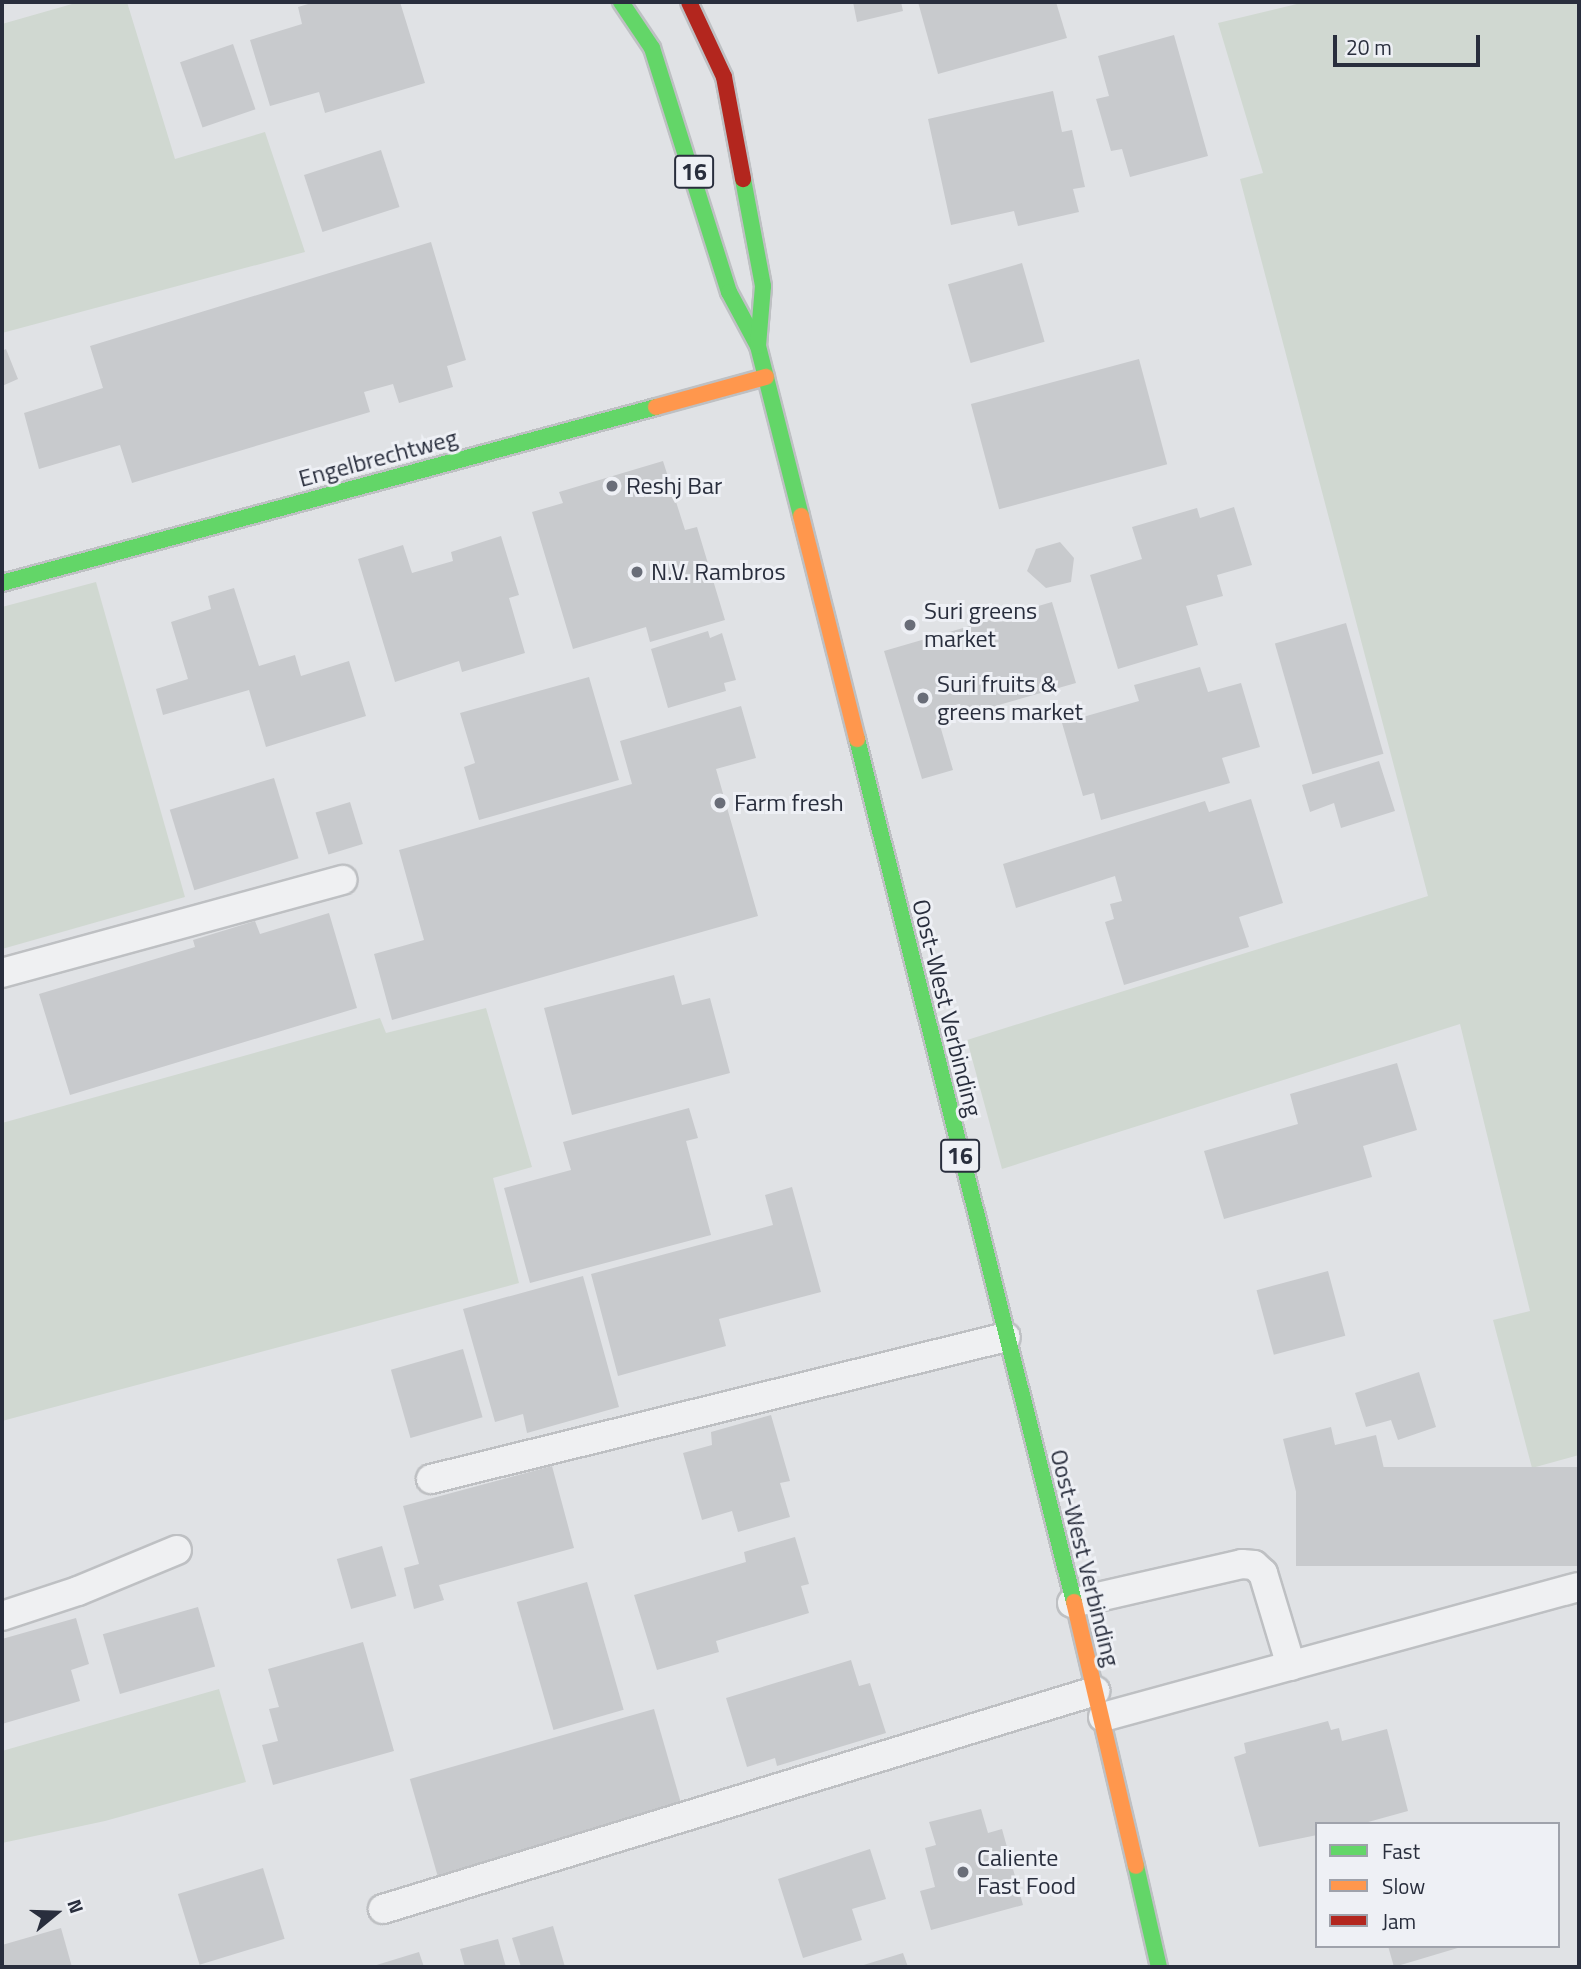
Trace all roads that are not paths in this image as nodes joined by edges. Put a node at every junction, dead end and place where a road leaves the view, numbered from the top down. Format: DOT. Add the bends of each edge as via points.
graph roads {
  1 [pos="621,2"];
  2 [pos="689,2"];
  3 [pos="758,346"];
  4 [pos="765,377"];
  5 [pos="2,583"];
  6 [pos="343,880"];
  7 [pos="2,973"];
  8 [pos="1006,1337"];
  9 [pos="431,1479"];
  10 [pos="177,1550"];
  11 [pos="1579,1587"];
  12 [pos="1072,1603"];
  13 [pos="2,1616"];
  14 [pos="1291,1666"];
  15 [pos="1099,1704"];
  16 [pos="383,1909"];
  17 [pos="1159,1967"];
  1 -- 3 [label="main road, Oost-West Verbinding / 16" via="652,48 729,292"];
  2 -- 3 [label="main road, Oost-West Verbinding / 16" via="724,77 762,286"];
  3 -- 4 [label="main road, Oost-West Verbinding / 16"];
  4 -- 5 [label="main road, Engelbrechtweg"];
  4 -- 8 [label="main road, Oost-West Verbinding / 16"];
  6 -- 7 [label="lane"];
  8 -- 9 [label="lane"];
  8 -- 12 [label="main road, Oost-West Verbinding / 16"];
  10 -- 13 [label="lane"];
  11 -- 14 [label="lane"];
  12 -- 14 [label="lane" via="1254,1565 1263,1573"];
  12 -- 15 [label="main road, Oost-West Verbinding / 16"];
  14 -- 15 [label="lane"];
  15 -- 16 [label="lane"];
  15 -- 17 [label="main road, Oost-West Verbinding / 16"];
}
